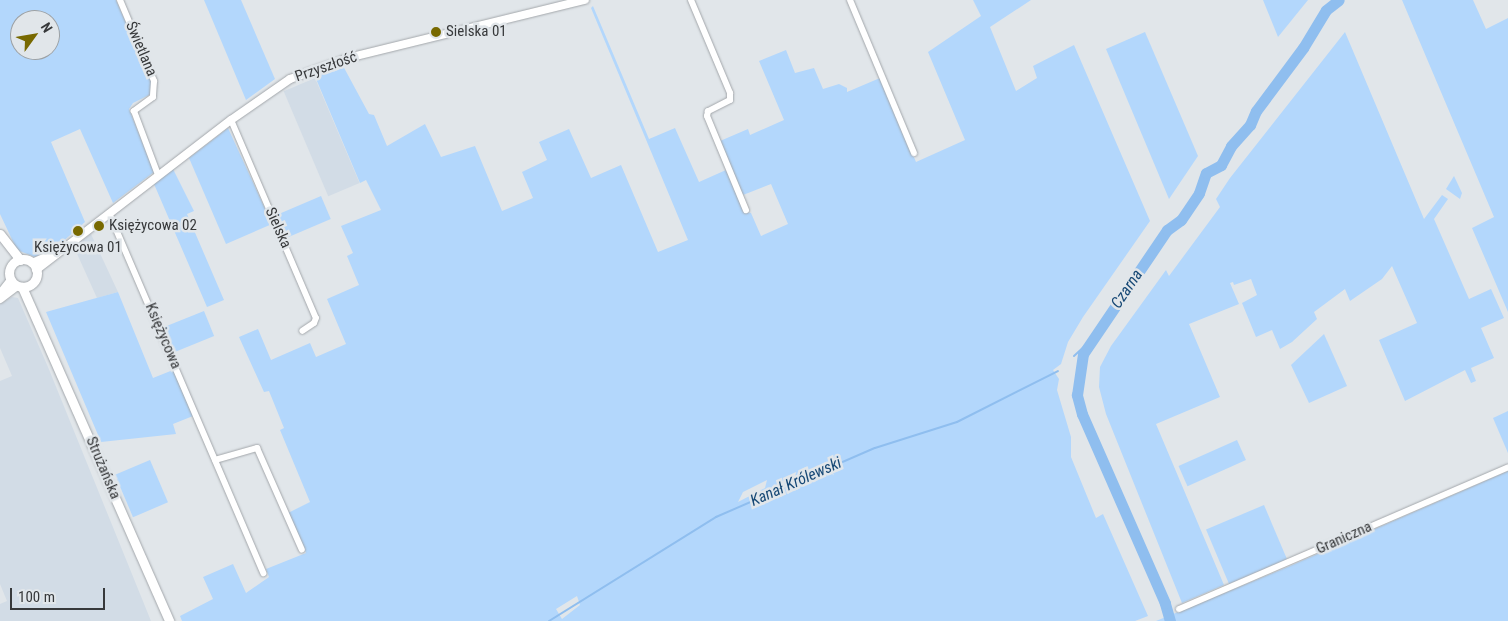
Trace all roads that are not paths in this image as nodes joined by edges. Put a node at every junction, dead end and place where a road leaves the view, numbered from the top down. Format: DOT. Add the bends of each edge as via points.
graph roads {
  1 [pos="120,0"];
  2 [pos="585,0"];
  3 [pos="691,0"];
  4 [pos="850,0"];
  5 [pos="231,120"];
  6 [pos="914,153"];
  7 [pos="158,175"];
  8 [pos="746,210"];
  9 [pos="109,213"];
  10 [pos="0,234"];
  11 [pos="16,262"];
  12 [pos="34,267"];
  13 [pos="16,284"];
  14 [pos="31,284"];
  15 [pos="0,294"];
  16 [pos="0,299"];
  17 [pos="36,315"];
  18 [pos="302,331"];
  19 [pos="215,460"];
  20 [pos="1508,467"];
  21 [pos="302,550"];
  22 [pos="262,572"];
  23 [pos="1179,609"];
  24 [pos="169,621"];
  1 -- 7 [label="street, Świetlana" via="155,85 153,98 134,111"];
  2 -- 5 [label="street, Przyszłość" via="324,65 284,83"];
  3 -- 8 [label="street" via="730,93 730,100 708,111 707,116"];
  4 -- 6 [label="street"];
  5 -- 7 [label="street, Przyszłość"];
  5 -- 18 [label="street, Sielska" via="316,318"];
  7 -- 9 [label="street, Przyszłość"];
  9 -- 12 [label="street, Przyszłość"];
  9 -- 19 [label="street, Księżycowa"];
  10 -- 11 [label="main road"];
  11 -- 12 [label="main road"];
  11 -- 13 [label="main road"];
  12 -- 14 [label="main road"];
  13 -- 14 [label="main road"];
  13 -- 15 [label="street"];
  13 -- 16 [label="street"];
  13 -- 17 [label="main road, Strużańska"];
  14 -- 17 [label="main road, Strużańska"];
  17 -- 24 [label="main road, Strużańska"];
  19 -- 21 [label="street" via="257,448"];
  19 -- 22 [label="street, Księżycowa"];
  20 -- 23 [label="street, Graniczna"];
}
